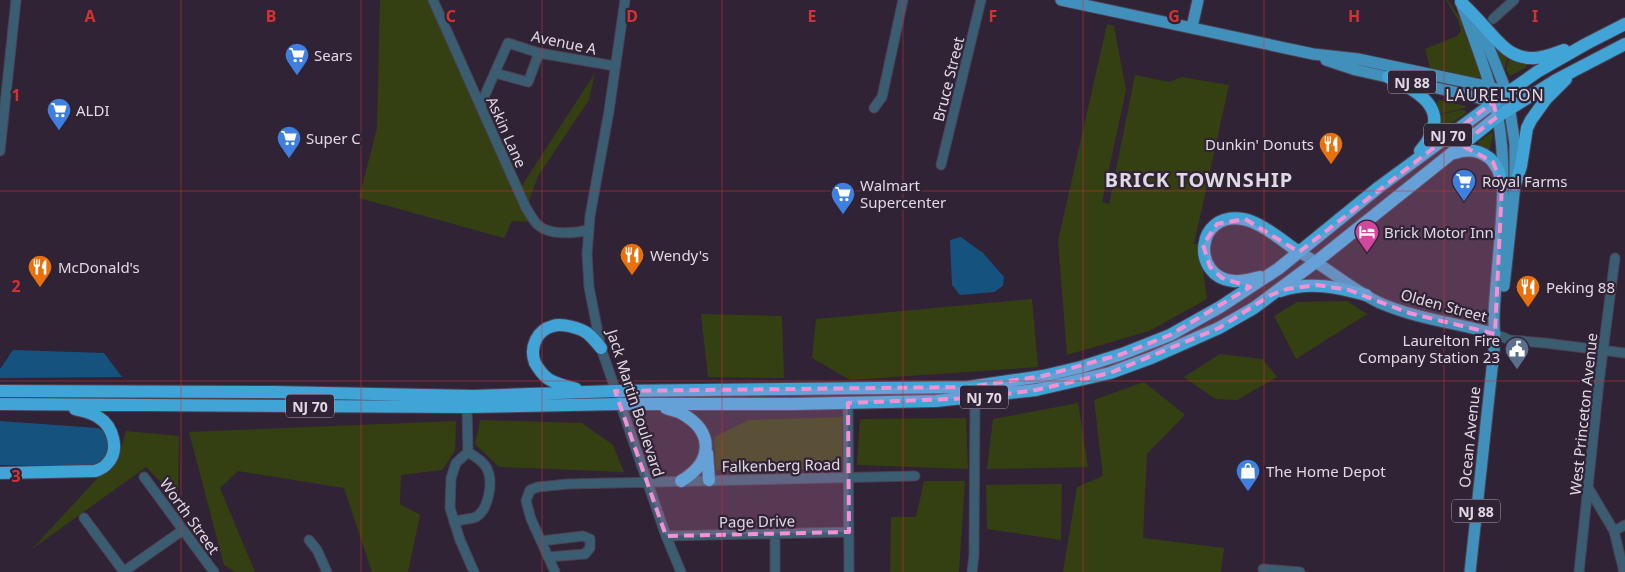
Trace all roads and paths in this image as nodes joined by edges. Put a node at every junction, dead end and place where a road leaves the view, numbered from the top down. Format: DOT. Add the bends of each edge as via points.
graph roads {
  1 [pos="16,0"];
  2 [pos="433,0"];
  3 [pos="625,0"];
  4 [pos="903,0"];
  5 [pos="981,0"];
  6 [pos="1061,0"];
  7 [pos="1198,0"];
  8 [pos="1514,0"];
  9 [pos="1460,1"];
  10 [pos="1492,19"];
  11 [pos="1625,24"];
  12 [pos="1192,27"];
  13 [pos="1586,44"];
  14 [pos="1625,44"];
  15 [pos="539,53"];
  16 [pos="1313,54"];
  17 [pos="615,66"];
  18 [pos="1576,68"];
  19 [pos="495,73"];
  20 [pos="1388,77"];
  21 [pos="1490,87"];
  22 [pos="1507,93"];
  23 [pos="1493,102"];
  24 [pos="480,106"];
  25 [pos="874,108"];
  26 [pos="1510,108"];
  27 [pos="1497,117"];
  28 [pos="0,151"];
  29 [pos="1448,156"];
  30 [pos="941,165"];
  31 [pos="1402,169"];
  32 [pos="1509,185"];
  33 [pos="589,230"];
  34 [pos="1299,252"];
  35 [pos="1615,258"];
  36 [pos="1317,261"];
  37 [pos="1278,269"];
  38 [pos="1271,294"];
  39 [pos="1366,296"];
  40 [pos="1495,334"];
  41 [pos="601,348"];
  42 [pos="1603,350"];
  43 [pos="1625,353"];
  44 [pos="0,391"];
  45 [pos="615,391"];
  46 [pos="588,392"];
  47 [pos="975,398"];
  48 [pos="848,403"];
  49 [pos="0,404"];
  50 [pos="50,404"];
  51 [pos="620,404"];
  52 [pos="652,404"];
  53 [pos="467,407"];
  54 [pos="707,448"];
  55 [pos="468,452"];
  56 [pos="0,473"];
  57 [pos="915,476"];
  58 [pos="144,477"];
  59 [pos="848,478"];
  60 [pos="709,480"];
  61 [pos="681,481"];
  62 [pos="648,482"];
  63 [pos="1589,488"];
  64 [pos="84,518"];
  65 [pos="454,522"];
  66 [pos="1625,525"];
  67 [pos="183,530"];
  68 [pos="1614,531"];
  69 [pos="849,532"];
  70 [pos="775,534"];
  71 [pos="666,536"];
  72 [pos="309,540"];
  73 [pos="541,541"];
  74 [pos="548,556"];
  75 [pos="1263,569"];
  76 [pos="124,572"];
  77 [pos="214,572"];
  78 [pos="326,572"];
  79 [pos="474,572"];
  80 [pos="555,572"];
  81 [pos="681,572"];
  82 [pos="775,572"];
  83 [pos="849,572"];
  84 [pos="972,572"];
  85 [pos="1300,572"];
  86 [pos="1470,572"];
  87 [pos="1579,572"];
  88 [pos="1624,572"];
  1 -- 28 [label="street"];
  2 -- 24 [label="street, Askin Lane"];
  3 -- 17 [label="street, Jack Martin Boulevard"];
  4 -- 25 [label="street" via="882,97"];
  5 -- 30 [label="street, Bruce Street"];
  6 -- 12 [label="main road, NJ 88"];
  7 -- 12 [label="main road"];
  8 -- 10 [label="street"];
  9 -- 13 [label="highway" via="1504,48 1520,56 1542,57"];
  9 -- 21 [label="main road"];
  9 -- 22 [label="main road, NJ 88" via="1489,48"];
  11 -- 13 [label="highway, NJ 70"];
  12 -- 16 [label="main road, NJ 88"];
  13 -- 22 [label="highway, NJ 70"];
  14 -- 18 [label="highway, NJ 70"];
  15 -- 17 [label="street, Avenue A"];
  15 -- 19 [label="street" via="528,82"];
  15 -- 19 [label="street, Avenue A" via="508,43"];
  16 -- 20 [label="main road, NJ 88" via="1331,63"];
  16 -- 21 [label="main road" via="1358,59"];
  17 -- 33 [label="street, Jack Martin Boulevard"];
  18 -- 26 [label="highway, NJ 70"];
  18 -- 32 [label="highway" via="1531,120 1521,166"];
  19 -- 24 [label="street"];
  20 -- 23 [label="main road, NJ 88"];
  20 -- 31 [label="highway" via="1418,92 1428,101 1435,122 1427,142"];
  21 -- 22 [label="main road"];
  21 -- 23 [label="main road"];
  22 -- 23 [label="highway, NJ 70"];
  22 -- 26 [label="main road, NJ 88"];
  23 -- 26 [label="main road"];
  23 -- 27 [label="main road, NJ 88"];
  23 -- 31 [label="highway, NJ 70"];
  24 -- 33 [label="street, Askin Lane" via="526,208 538,226 562,233"];
  26 -- 27 [label="highway, NJ 70"];
  26 -- 32 [label="main road, Ocean Avenue / NJ 88" via="1515,144"];
  27 -- 29 [label="highway, NJ 70"];
  27 -- 32 [label="main road, Ocean Avenue / NJ 88"];
  29 -- 32 [label="highway" via="1469,149 1482,153 1493,162"];
  29 -- 36 [label="highway, NJ 70"];
  31 -- 34 [label="highway, NJ 70"];
  32 -- 40 [label="main road, Ocean Avenue / NJ 88" via="1501,311"];
  33 -- 41 [label="street, Jack Martin Boulevard" via="589,287"];
  34 -- 36 [label="main road, Olden Street"];
  34 -- 37 [label="highway, NJ 70"];
  34 -- 37 [label="highway" via="1260,225 1234,218 1224,220 1211,229 1203,245 1207,261 1222,278 1245,280"];
  35 -- 42 [label="street, West Princeton Avenue"];
  36 -- 38 [label="highway, NJ 70"];
  36 -- 39 [label="main road, Olden Street"];
  37 -- 45 [label="highway, NJ 70" via="1170,335 1122,354 1043,376 968,387"];
  38 -- 39 [label="highway" via="1317,285"];
  38 -- 47 [label="highway, NJ 70" via="1219,328 1110,373 1036,390"];
  39 -- 40 [label="main road, Olden Street" via="1409,313"];
  40 -- 42 [label="street, Olden Street" via="1510,340"];
  40 -- 86 [label="main road, Ocean Avenue / NJ 88"];
  41 -- 45 [label="street, Jack Martin Boulevard"];
  41 -- 46 [label="highway" via="587,334 558,325 546,329 533,344 534,361 546,378"];
  42 -- 43 [label="street, Olden Street"];
  42 -- 63 [label="street, West Princeton Avenue"];
  44 -- 46 [label="highway, NJ 70" via="470,396"];
  45 -- 46 [label="highway, NJ 70"];
  45 -- 51 [label="street, Jack Martin Boulevard"];
  47 -- 48 [label="highway, NJ 70"];
  47 -- 84 [label="street"];
  48 -- 52 [label="highway, NJ 70"];
  48 -- 59 [label="street"];
  49 -- 50 [label="highway, NJ 70"];
  50 -- 53 [label="highway, NJ 70"];
  50 -- 56 [label="highway" via="85,411 98,416 110,427 114,442 106,465 95,471"];
  51 -- 52 [label="highway, NJ 70"];
  51 -- 53 [label="highway, NJ 70"];
  51 -- 62 [label="street, Jack Martin Boulevard"];
  52 -- 54 [label="highway" via="681,413 695,423"];
  53 -- 55 [label="street"];
  54 -- 60 [label="highway"];
  54 -- 61 [label="highway" via="697,469"];
  55 -- 65 [label="street" via="456,463 450,478 450,508"];
  55 -- 65 [label="street" via="486,467 490,479 486,503 474,518"];
  57 -- 59 [label="street, Falkenberg Road"];
  58 -- 67 [label="street, Worth Street"];
  59 -- 60 [label="street, Falkenberg Road"];
  59 -- 69 [label="street"];
  60 -- 61 [label="street, Falkenberg Road"];
  61 -- 62 [label="street, Falkenberg Road"];
  62 -- 71 [label="street, Jack Martin Boulevard"];
  62 -- 73 [label="street, Falkenberg Road" via="568,484 530,490 526,500"];
  63 -- 68 [label="street"];
  63 -- 87 [label="street, West Princeton Avenue"];
  64 -- 76 [label="street"];
  65 -- 79 [label="street"];
  66 -- 68 [label="street"];
  67 -- 76 [label="street"];
  67 -- 77 [label="street, Worth Street"];
  68 -- 88 [label="street"];
  69 -- 70 [label="street, Page Drive"];
  69 -- 83 [label="street"];
  70 -- 71 [label="street, Page Drive"];
  70 -- 82 [label="street"];
  71 -- 81 [label="street, Jack Martin Boulevard"];
  72 -- 78 [label="street"];
  73 -- 74 [label="street"];
  73 -- 74 [label="street" via="583,536 590,539 590,548 585,554"];
  74 -- 80 [label="street"];
  75 -- 85 [label="street"];
}
